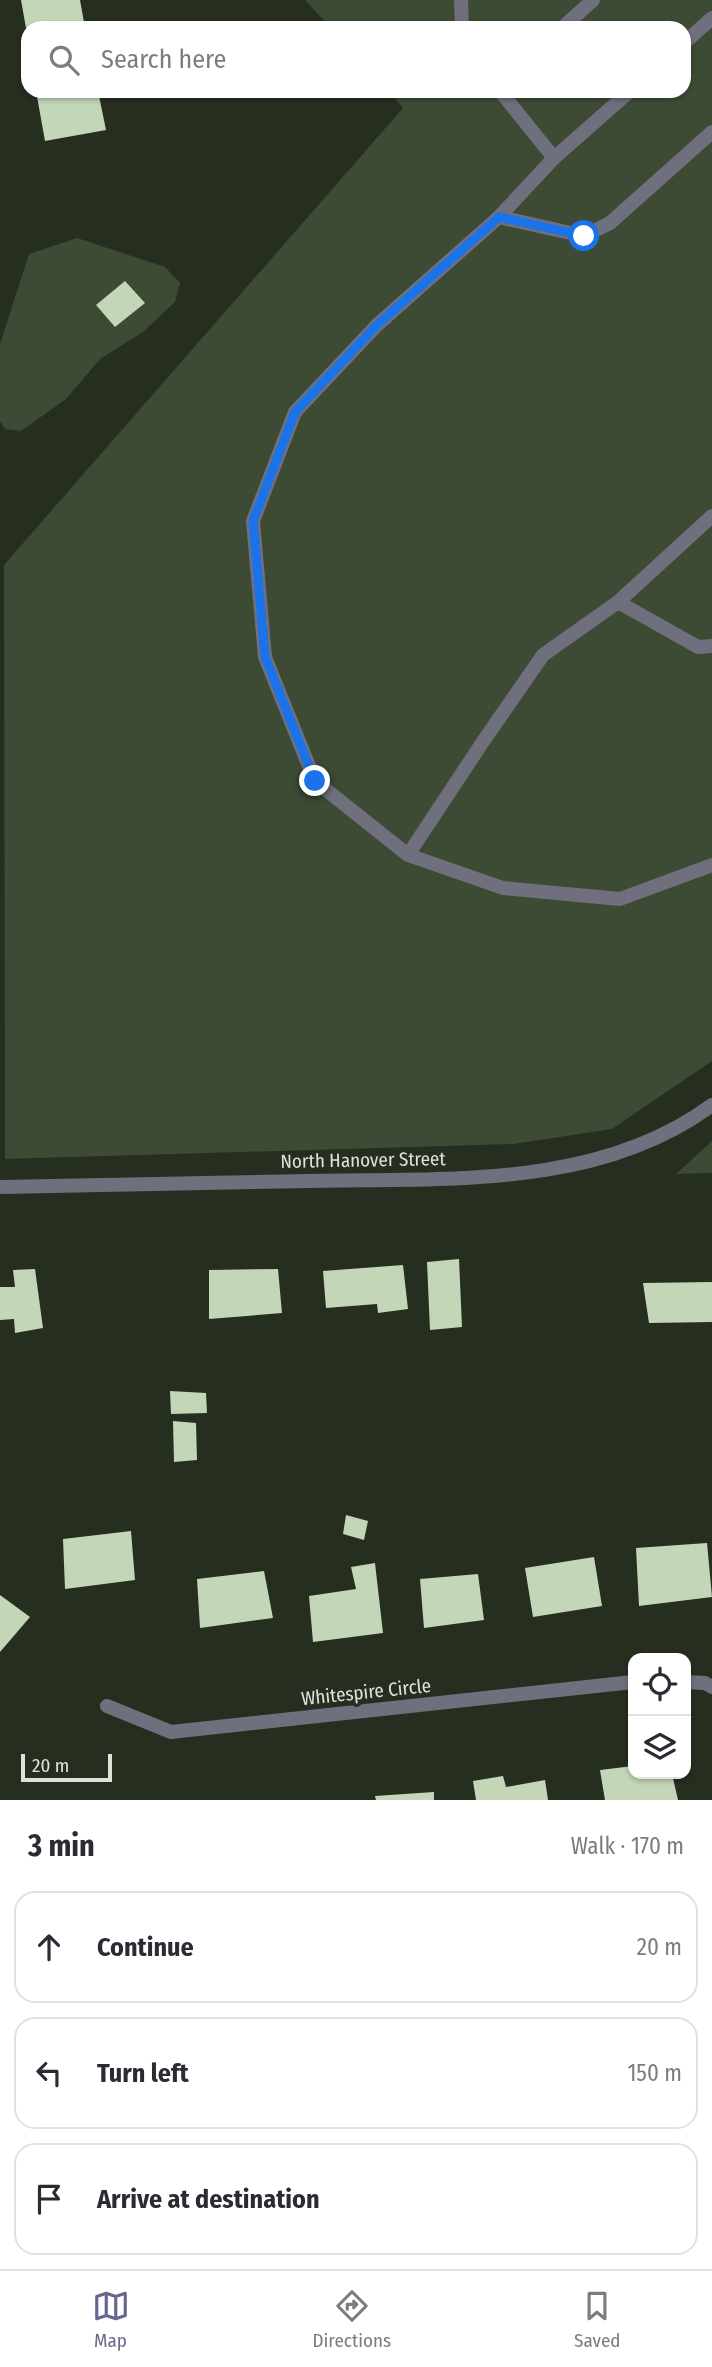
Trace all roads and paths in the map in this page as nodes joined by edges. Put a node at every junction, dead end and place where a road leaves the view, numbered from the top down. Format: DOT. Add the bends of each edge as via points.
graph roads {
  1 [pos="461,0"];
  2 [pos="593,0"];
  3 [pos="712,18"];
  4 [pos="462,21"];
  5 [pos="570,21"];
  6 [pos="691,37"];
  7 [pos="506,98"];
  8 [pos="622,98"];
  9 [pos="712,132"];
  10 [pos="554,158"];
  11 [pos="499,217"];
  12 [pos="712,516"];
  13 [pos="618,602"];
  14 [pos="712,646"];
  15 [pos="408,855"];
  16 [pos="712,865"];
  17 [pos="712,1105"];
  18 [pos="0,1187"];
  19 [pos="628,1683"];
  20 [pos="691,1683"];
  21 [pos="712,1687"];
  22 [pos="107,1706"];
  1 -- 4 [label="street"];
  2 -- 5 [label="street"];
  3 -- 6 [label="street"];
  7 -- 10 [label="street"];
  8 -- 10 [label="street"];
  9 -- 11 [label="street" via="610,223 584,236"];
  10 -- 11 [label="street"];
  11 -- 15 [label="street" via="377,325 295,412 253,521 265,657 315,781"];
  12 -- 13 [label="street"];
  13 -- 14 [label="street" via="698,647"];
  13 -- 15 [label="street" via="543,655"];
  15 -- 16 [label="street" via="503,888 620,899"];
  17 -- 18 [label="street, North Hanover Street" via="609,1157 553,1171"];
  19 -- 22 [label="street, Whitespire Circle" via="172,1732"];
  20 -- 21 [label="street"];
}
